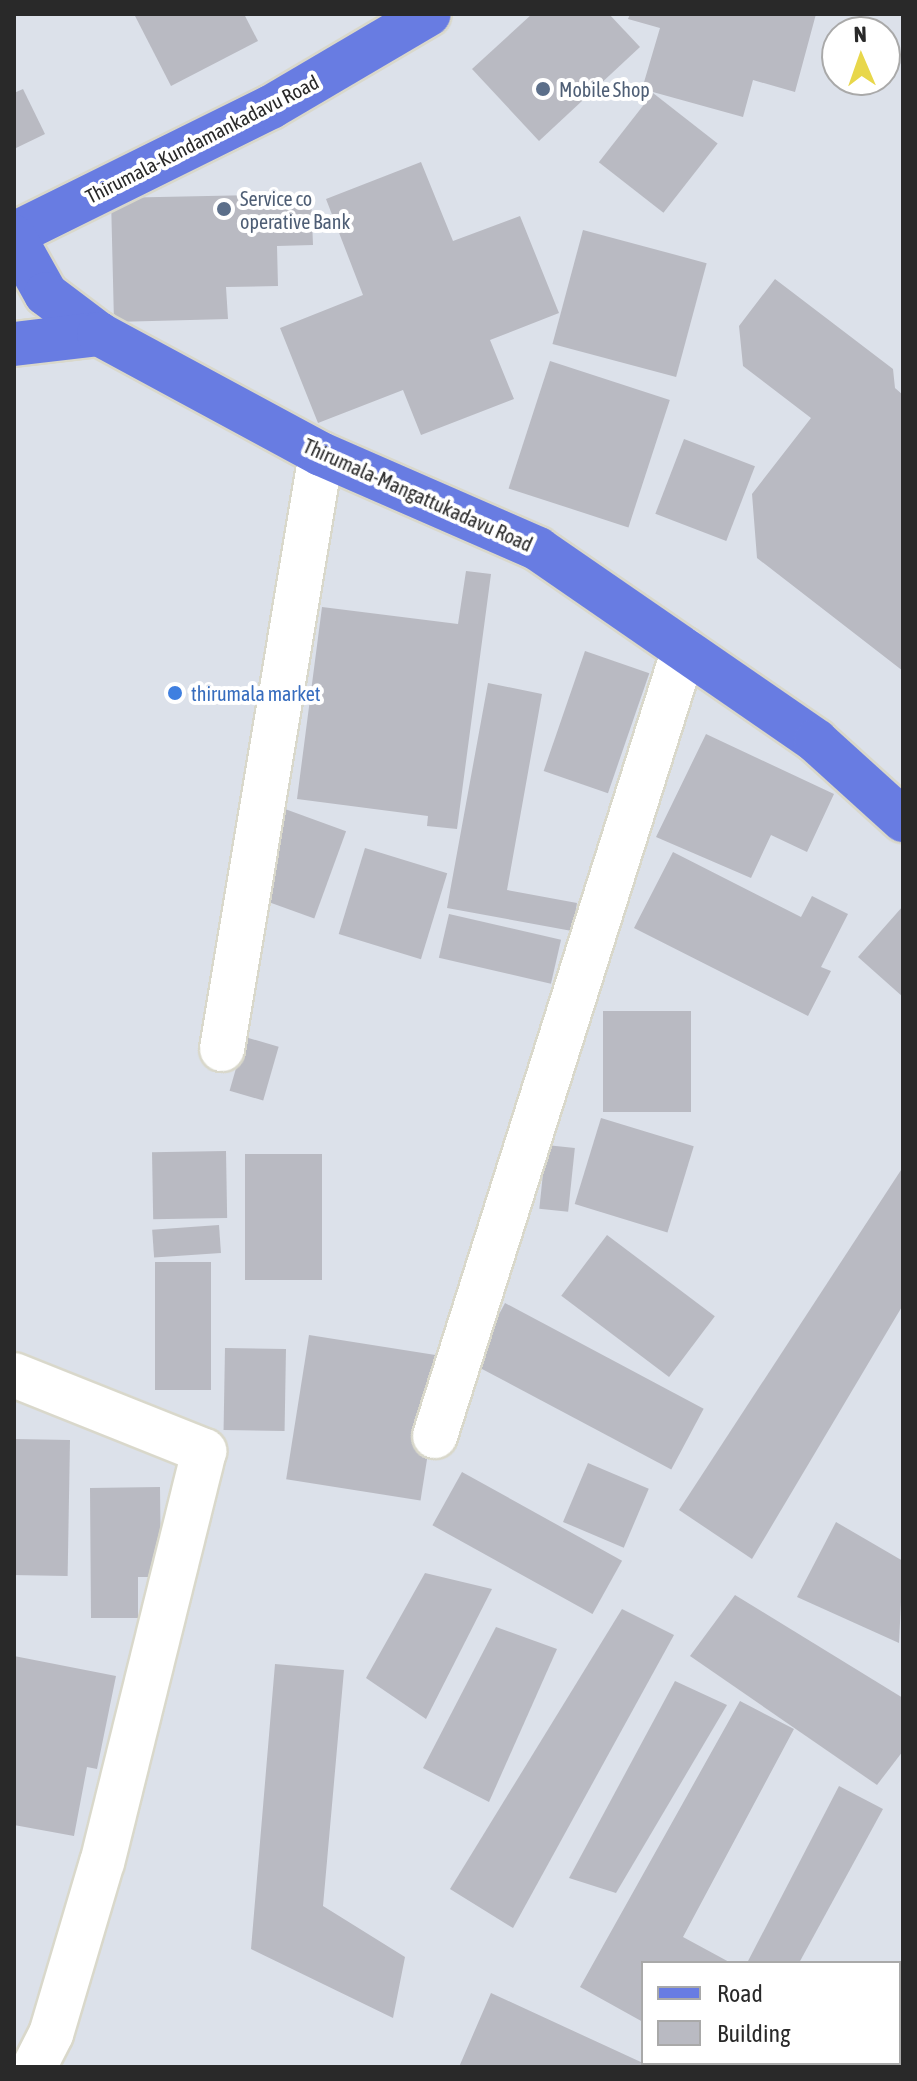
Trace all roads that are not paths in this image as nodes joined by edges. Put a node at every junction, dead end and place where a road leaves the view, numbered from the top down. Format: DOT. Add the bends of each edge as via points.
graph roads {
  1 [pos="429,14"];
  2 [pos="14,235"];
  3 [pos="99,334"];
  4 [pos="14,344"];
  5 [pos="321,454"];
  6 [pos="684,649"];
  7 [pos="903,820"];
  8 [pos="222,1049"];
  9 [pos="14,1375"];
  10 [pos="435,1436"];
  11 [pos="34,2067"];
  1 -- 2 [label="main road, Thirumala-Kundamankadavu Road" via="271,107"];
  2 -- 3 [label="main road, Thirumala-Mangattukadavu Road" via="46,294"];
  3 -- 4 [label="main road"];
  3 -- 5 [label="main road, Thirumala-Mangattukadavu Road"];
  5 -- 6 [label="main road, Thirumala-Mangattukadavu Road" via="538,549"];
  5 -- 8 [label="street"];
  6 -- 7 [label="main road, Thirumala-Mangattukadavu Road" via="816,741"];
  6 -- 10 [label="street"];
  9 -- 11 [label="street" via="204,1451 102,1862 51,2034"];
}
